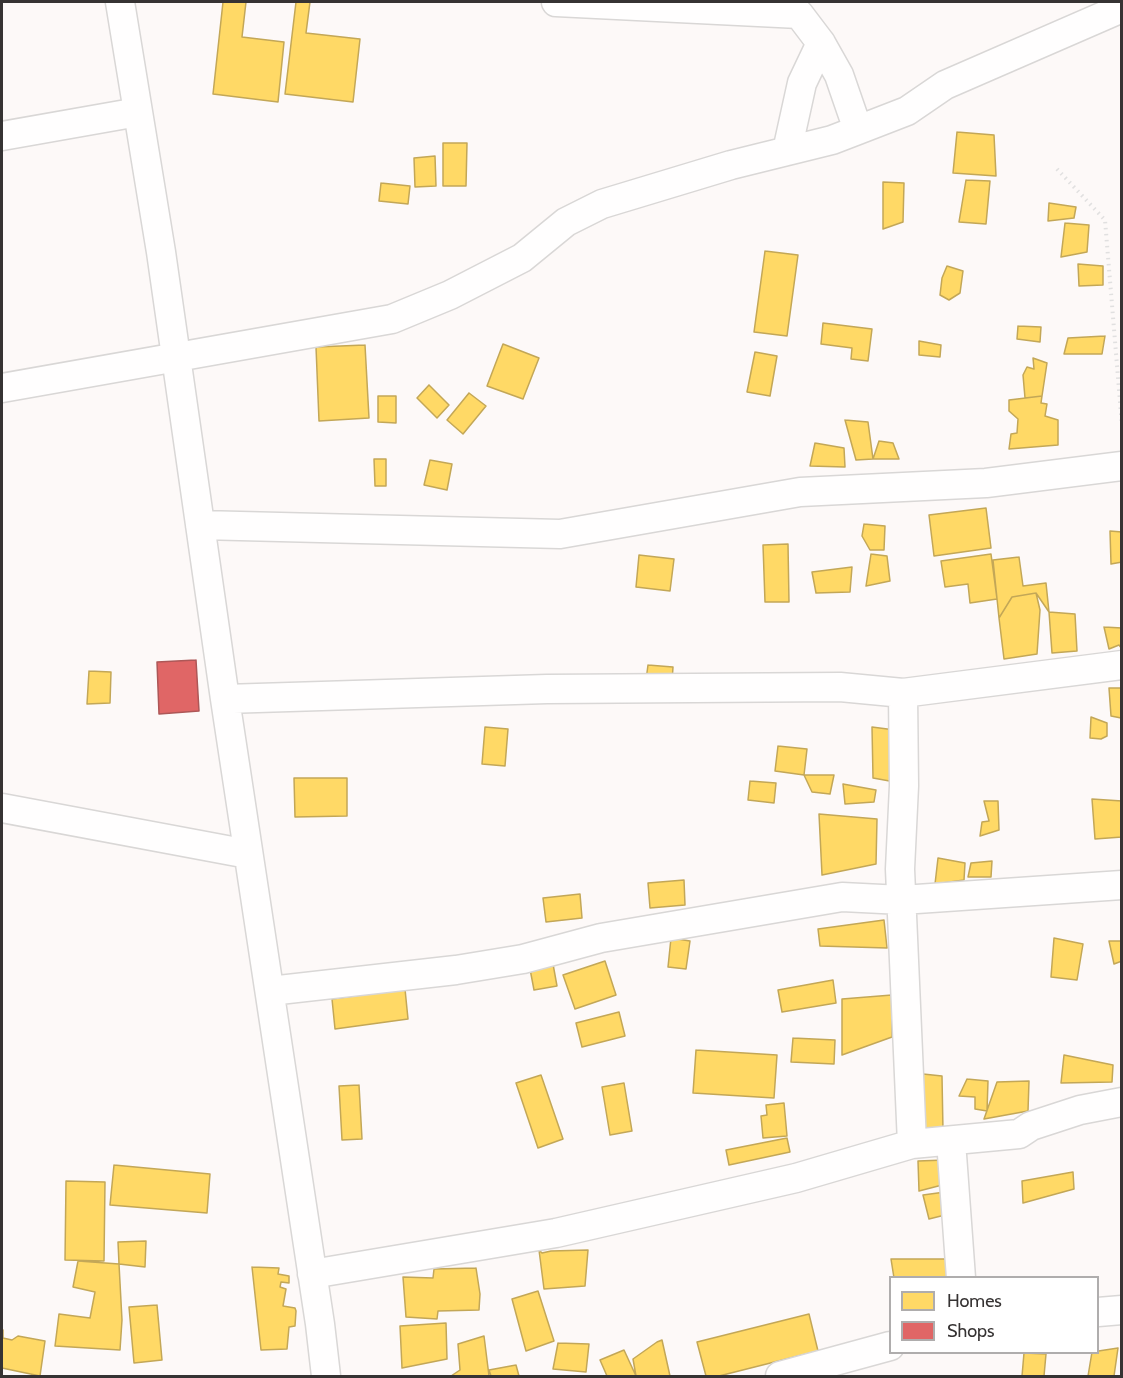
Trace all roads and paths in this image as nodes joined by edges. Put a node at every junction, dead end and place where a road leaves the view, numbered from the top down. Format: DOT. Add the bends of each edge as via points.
graph roads {
  1 [pos="120,2"];
  2 [pos="555,2"];
  3 [pos="1122,8"];
  4 [pos="821,43"];
  5 [pos="138,112"];
  6 [pos="858,130"];
  7 [pos="2,136"];
  8 [pos="786,151"];
  9 [pos="1057,169"];
  10 [pos="177,356"];
  11 [pos="2,388"];
  12 [pos="1122,426"];
  13 [pos="1122,466"];
  14 [pos="200,525"];
  15 [pos="1122,665"];
  16 [pos="903,693"];
  17 [pos="225,699"];
  18 [pos="2,808"];
  19 [pos="248,854"];
  20 [pos="1122,885"];
  21 [pos="902,900"];
  22 [pos="270,991"];
  23 [pos="1122,1102"];
  24 [pos="951,1141"];
  25 [pos="912,1144"];
  26 [pos="312,1274"];
  27 [pos="961,1276"];
  28 [pos="1122,1310"];
  29 [pos="1099,1312"];
  30 [pos="889,1347"];
  31 [pos="326,1377"];
  32 [pos="780,1377"];
  1 -- 5 [label="street"];
  2 -- 4 [label="street" via="799,14"];
  3 -- 6 [label="street" via="945,85 907,111"];
  4 -- 6 [label="street" via="839,75"];
  4 -- 8 [label="street" via="802,82"];
  5 -- 7 [label="street"];
  5 -- 10 [label="street"];
  6 -- 8 [label="street"];
  8 -- 10 [label="street" via="602,204 566,222 522,258 392,319"];
  9 -- 12 [label="path" via="1105,220"];
  10 -- 11 [label="street"];
  10 -- 14 [label="street"];
  13 -- 14 [label="street" via="986,483 800,492 560,534"];
  14 -- 17 [label="street"];
  15 -- 16 [label="street"];
  16 -- 17 [label="street" via="840,687 594,688"];
  16 -- 21 [label="street"];
  17 -- 19 [label="street"];
  18 -- 19 [label="street"];
  19 -- 22 [label="street"];
  20 -- 21 [label="street"];
  21 -- 22 [label="street" via="842,897 601,938 512,961"];
  21 -- 25 [label="street"];
  22 -- 26 [label="street"];
  23 -- 24 [label="street" via="1080,1110 1031,1126 1019,1134"];
  24 -- 25 [label="street"];
  24 -- 27 [label="street"];
  25 -- 26 [label="street" via="796,1178 556,1233"];
  26 -- 31 [label="street"];
  28 -- 29 [label="street"];
  30 -- 32 [label="street"];
}
